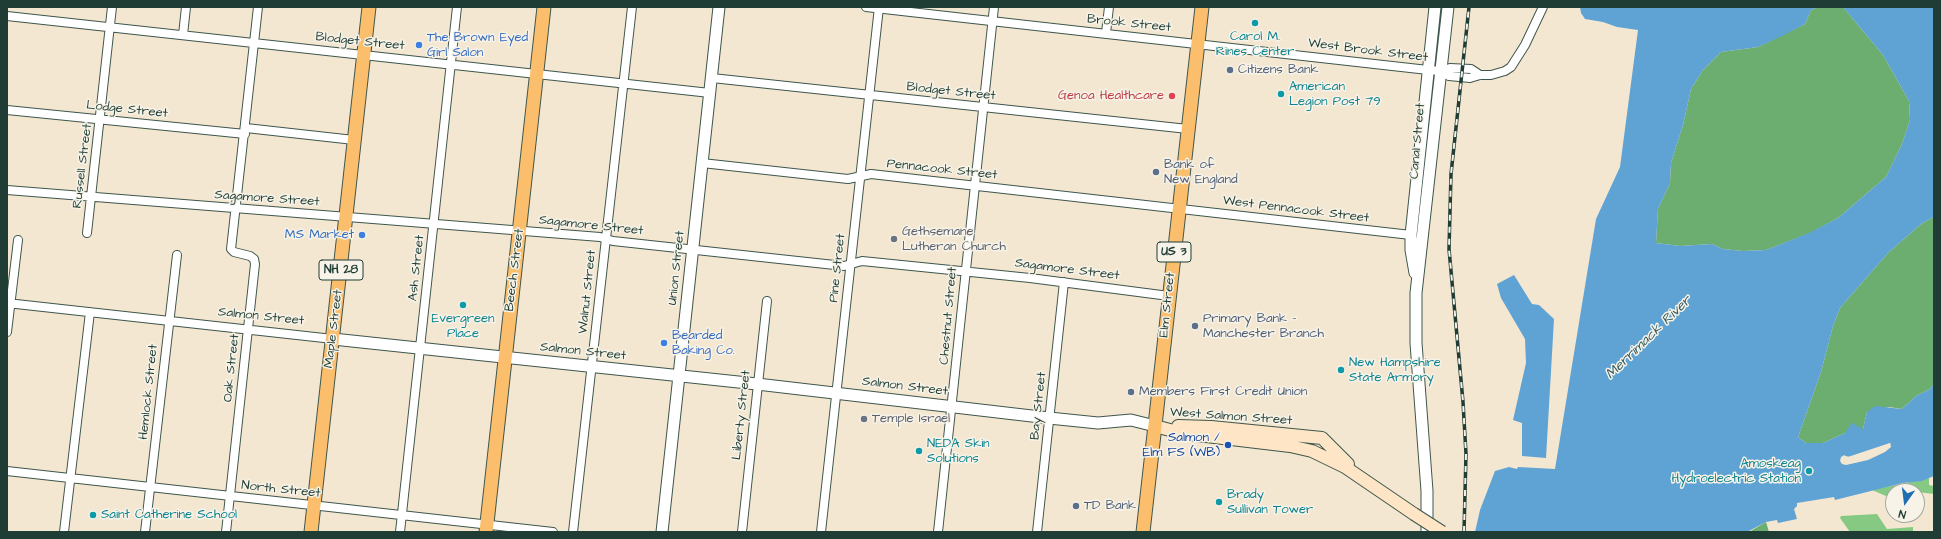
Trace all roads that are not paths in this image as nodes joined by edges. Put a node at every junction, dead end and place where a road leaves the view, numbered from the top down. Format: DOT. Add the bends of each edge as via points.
graph roads {
  1 [pos="112,7"];
  2 [pos="186,7"];
  3 [pos="258,7"];
  4 [pos="370,7"];
  5 [pos="457,7"];
  6 [pos="544,7"];
  7 [pos="632,7"];
  8 [pos="719,7"];
  9 [pos="866,7"];
  10 [pos="994,7"];
  11 [pos="1109,7"];
  12 [pos="1202,7"];
  13 [pos="1435,7"];
  14 [pos="1448,7"];
  15 [pos="1543,7"];
  16 [pos="879,8"];
  17 [pos="7,16"];
  18 [pos="992,21"];
  19 [pos="110,27"];
  20 [pos="1106,33"];
  21 [pos="183,35"];
  22 [pos="255,43"];
  23 [pos="1198,43"];
  24 [pos="364,55"];
  25 [pos="451,64"];
  26 [pos="1428,70"];
  27 [pos="1441,71"];
  28 [pos="537,74"];
  29 [pos="712,78"];
  30 [pos="624,83"];
  31 [pos="710,93"];
  32 [pos="869,95"];
  33 [pos="983,108"];
  34 [pos="7,110"];
  35 [pos="101,120"];
  36 [pos="1188,129"];
  37 [pos="245,131"];
  38 [pos="354,140"];
  39 [pos="702,163"];
  40 [pos="860,176"];
  41 [pos="974,186"];
  42 [pos="7,190"];
  43 [pos="91,197"];
  44 [pos="236,209"];
  45 [pos="1179,209"];
  46 [pos="346,217"];
  47 [pos="433,224"];
  48 [pos="520,230"];
  49 [pos="87,233"];
  50 [pos="1411,235"];
  51 [pos="606,239"];
  52 [pos="18,240"];
  53 [pos="692,249"];
  54 [pos="177,255"];
  55 [pos="851,263"];
  56 [pos="965,271"];
  57 [pos="1416,278"];
  58 [pos="1064,282"];
  59 [pos="1169,296"];
  60 [pos="767,301"];
  61 [pos="9,303"];
  62 [pos="90,312"];
  63 [pos="169,321"];
  64 [pos="248,330"];
  65 [pos="7,332"];
  66 [pos="333,339"];
  67 [pos="420,348"];
  68 [pos="506,357"];
  69 [pos="592,367"];
  70 [pos="679,376"];
  71 [pos="757,384"];
  72 [pos="836,393"];
  73 [pos="952,407"];
  74 [pos="1049,418"];
  75 [pos="1155,426"];
  76 [pos="7,471"];
  77 [pos="70,478"];
  78 [pos="150,487"];
  79 [pos="230,496"];
  80 [pos="314,505"];
  81 [pos="402,516"];
  82 [pos="487,528"];
  83 [pos="64,532"];
  84 [pos="145,532"];
  85 [pos="226,532"];
  86 [pos="311,532"];
  87 [pos="400,532"];
  88 [pos="553,532"];
  89 [pos="573,532"];
  90 [pos="662,532"];
  91 [pos="742,532"];
  92 [pos="821,532"];
  93 [pos="938,532"];
  94 [pos="1037,532"];
  95 [pos="1143,532"];
  96 [pos="1427,532"];
  97 [pos="1442,532"];
  1 -- 19 [label="street, Russell Street"];
  2 -- 21 [label="street"];
  3 -- 22 [label="street, Oak Street"];
  4 -- 24 [label="main road, Maple Street / NH 28"];
  5 -- 25 [label="street, Ash Street"];
  6 -- 28 [label="main road, Beech Street"];
  7 -- 30 [label="street, Walnut Street"];
  8 -- 29 [label="street, Union Street"];
  9 -- 16 [label="street, Brook Street"];
  10 -- 18 [label="street, Chestnut Street"];
  11 -- 20 [label="street"];
  12 -- 23 [label="main road, Elm Street / US 3"];
  13 -- 26 [label="street, Canal Street"];
  14 -- 27 [label="street, Canal Street"];
  15 -- 27 [label="street, West Brook Street" via="1511,67 1491,76 1480,75 1471,69 1450,68"];
  16 -- 18 [label="street, Brook Street"];
  16 -- 32 [label="street, Pine Street"];
  17 -- 19 [label="street, Blodget Street"];
  18 -- 20 [label="street, Brook Street"];
  18 -- 33 [label="street, Chestnut Street"];
  19 -- 21 [label="street, Blodget Street"];
  19 -- 35 [label="street, Russell Street"];
  20 -- 23 [label="street, Brook Street"];
  21 -- 22 [label="street, Blodget Street"];
  22 -- 24 [label="street, Blodget Street"];
  22 -- 37 [label="street, Oak Street"];
  23 -- 26 [label="street, West Brook Street"];
  23 -- 36 [label="main road, Elm Street / US 3"];
  24 -- 25 [label="street, Blodget Street"];
  24 -- 38 [label="main road, Maple Street / NH 28"];
  25 -- 28 [label="street, Blodget Street"];
  25 -- 47 [label="street, Ash Street"];
  26 -- 27 [label="street, West Brook Street"];
  26 -- 50 [label="street, Canal Street"];
  27 -- 57 [label="street, Canal Street" via="1420,263"];
  28 -- 30 [label="street, Blodget Street"];
  28 -- 48 [label="main road, Beech Street"];
  29 -- 31 [label="street, Union Street"];
  29 -- 32 [label="street, Blodget Street"];
  30 -- 31 [label="street, Blodget Street"];
  30 -- 51 [label="street, Walnut Street"];
  31 -- 39 [label="street, Union Street"];
  32 -- 33 [label="street, Blodget Street"];
  32 -- 40 [label="street, Pine Street"];
  33 -- 36 [label="street, Blodget Street"];
  33 -- 41 [label="street, Chestnut Street"];
  34 -- 35 [label="street, Lodge Street"];
  35 -- 37 [label="street, Lodge Street"];
  35 -- 43 [label="street, Russell Street"];
  36 -- 45 [label="main road, Elm Street / US 3"];
  37 -- 38 [label="street, Lodge Street"];
  37 -- 44 [label="street, Oak Street"];
  38 -- 46 [label="main road, Maple Street / NH 28"];
  39 -- 40 [label="street, Pennacook Street" via="848,179"];
  39 -- 53 [label="street, Union Street"];
  40 -- 41 [label="street, Pennacook Street" via="871,174"];
  40 -- 55 [label="street, Pine Street"];
  41 -- 45 [label="street, Pennacook Street"];
  41 -- 56 [label="street, Chestnut Street"];
  42 -- 43 [label="street, Sagamore Street"];
  43 -- 44 [label="street, Sagamore Street"];
  43 -- 49 [label="street, Russell Street"];
  44 -- 46 [label="street, Sagamore Street"];
  44 -- 64 [label="street, Oak Street" via="231,249 250,256 255,264"];
  45 -- 50 [label="street, West Pennacook Street"];
  45 -- 59 [label="main road, Elm Street / US 3"];
  46 -- 47 [label="street, Sagamore Street"];
  46 -- 66 [label="main road, Maple Street / NH 28"];
  47 -- 48 [label="street, Sagamore Street"];
  47 -- 67 [label="street, Ash Street"];
  48 -- 51 [label="street, Sagamore Street"];
  48 -- 68 [label="main road, Beech Street"];
  50 -- 57 [label="street, Canal Street"];
  51 -- 53 [label="street, Sagamore Street"];
  51 -- 69 [label="street, Walnut Street"];
  52 -- 61 [label="street"];
  53 -- 55 [label="street, Sagamore Street" via="844,266"];
  53 -- 70 [label="street, Union Street"];
  54 -- 63 [label="street, Hemlock Street"];
  55 -- 56 [label="street, Sagamore Street" via="858,260"];
  55 -- 72 [label="street, Pine Street"];
  56 -- 58 [label="street, Sagamore Street"];
  56 -- 73 [label="street, Chestnut Street"];
  57 -- 96 [label="street, Canal Street" via="1416,343 1427,491"];
  58 -- 59 [label="street, Sagamore Street"];
  58 -- 74 [label="street, Bay Street"];
  59 -- 75 [label="main road, Elm Street / US 3"];
  60 -- 71 [label="street, Liberty Street"];
  61 -- 62 [label="street, Salmon Street"];
  61 -- 65 [label="street"];
  62 -- 63 [label="street, Salmon Street"];
  62 -- 77 [label="street"];
  63 -- 64 [label="street, Salmon Street"];
  63 -- 78 [label="street, Hemlock Street"];
  64 -- 66 [label="street, Salmon Street"];
  64 -- 79 [label="street, Oak Street"];
  66 -- 67 [label="street, Salmon Street"];
  66 -- 80 [label="main road, Maple Street / NH 28"];
  67 -- 68 [label="street, Salmon Street"];
  67 -- 81 [label="street, Ash Street"];
  68 -- 69 [label="street, Salmon Street"];
  68 -- 82 [label="main road, Beech Street"];
  69 -- 70 [label="street, Salmon Street"];
  69 -- 89 [label="street, Walnut Street"];
  70 -- 71 [label="street, Salmon Street"];
  70 -- 90 [label="street, Union Street"];
  71 -- 72 [label="street, Salmon Street"];
  71 -- 91 [label="street, Liberty Street"];
  72 -- 73 [label="street, Salmon Street"];
  72 -- 92 [label="street, Pine Street"];
  73 -- 74 [label="street, Salmon Street"];
  73 -- 93 [label="street, Chestnut Street"];
  74 -- 75 [label="street, Salmon Street" via="1098,422 1131,420"];
  74 -- 94 [label="street, Bay Street"];
  75 -- 95 [label="main road, Elm Street / US 3"];
  75 -- 97 [label="main road, West Salmon Street, bridge" via="1181,433 1312,451 1334,460"];
  76 -- 77 [label="street, North Street"];
  77 -- 78 [label="street, North Street"];
  77 -- 83 [label="street"];
  78 -- 79 [label="street, North Street"];
  78 -- 84 [label="street, Hemlock Street"];
  79 -- 80 [label="street, North Street"];
  79 -- 85 [label="street, Oak Street"];
  80 -- 81 [label="street, North Street"];
  80 -- 86 [label="main road, Maple Street / NH 28"];
  81 -- 82 [label="street, North Street"];
  81 -- 87 [label="street, Ash Street"];
  82 -- 88 [label="street, North Street"];
}
